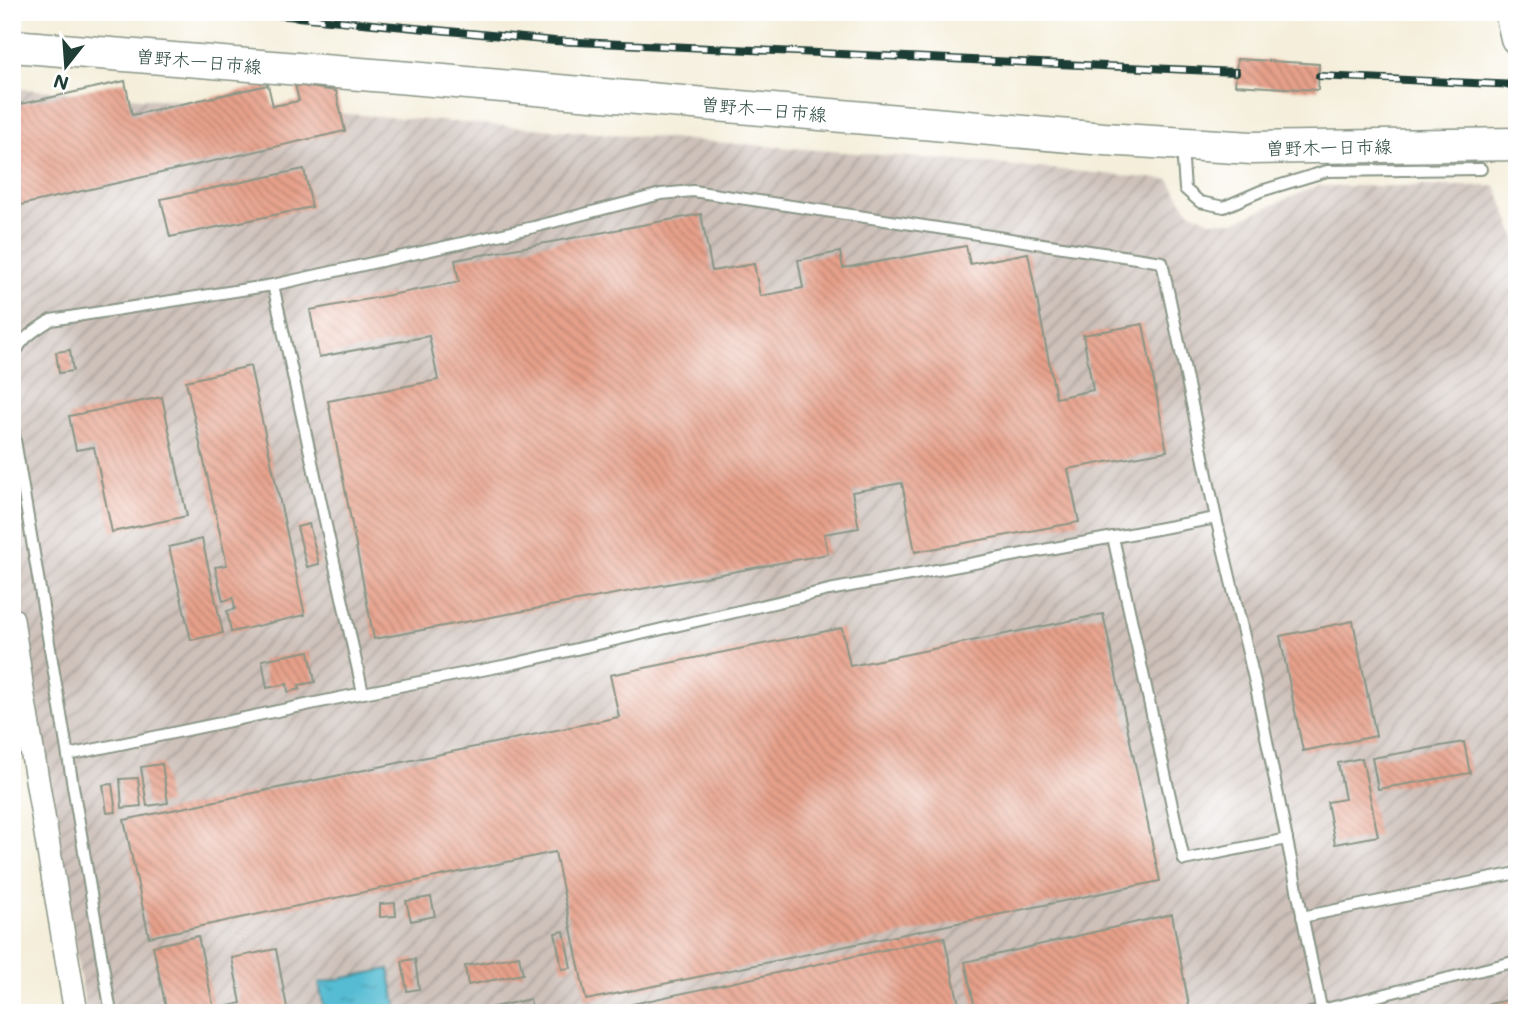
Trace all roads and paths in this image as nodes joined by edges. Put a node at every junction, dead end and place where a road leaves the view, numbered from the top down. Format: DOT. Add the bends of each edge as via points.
graph roads {
  1 [pos="1511,12"];
  2 [pos="1517,38"];
  3 [pos="12,46"];
  4 [pos="1182,143"];
  5 [pos="1517,144"];
  6 [pos="1481,169"];
  7 [pos="273,285"];
  8 [pos="12,365"];
  9 [pos="12,422"];
  10 [pos="1216,517"];
  11 [pos="1113,537"];
  12 [pos="12,619"];
  13 [pos="17,690"];
  14 [pos="363,693"];
  15 [pos="68,755"];
  16 [pos="1287,839"];
  17 [pos="1517,873"];
  18 [pos="1303,917"];
  19 [pos="1517,961"];
  20 [pos="1318,1012"];
  21 [pos="76,1013"];
  22 [pos="111,1013"];
  1 -- 2 [label="main road"];
  3 -- 4 [label="main road, 曽野木一日市線"];
  4 -- 5 [label="main road, 曽野木一日市線" via="1252,148"];
  4 -- 6 [label="lane" via="1185,189 1200,202 1224,207 1327,171"];
  7 -- 8 [label="lane" via="51,320 28,334"];
  7 -- 10 [label="lane" via="661,194 693,191 1162,262"];
  7 -- 14 [label="lane"];
  9 -- 15 [label="lane"];
  10 -- 11 [label="lane"];
  10 -- 16 [label="lane"];
  11 -- 14 [label="lane" via="829,590 508,665"];
  11 -- 16 [label="lane" via="1184,860"];
  12 -- 13 [label="street"];
  13 -- 21 [label="street"];
  14 -- 15 [label="lane"];
  15 -- 22 [label="lane"];
  16 -- 18 [label="lane"];
  17 -- 18 [label="lane"];
  18 -- 20 [label="lane"];
  19 -- 20 [label="lane"];
}
